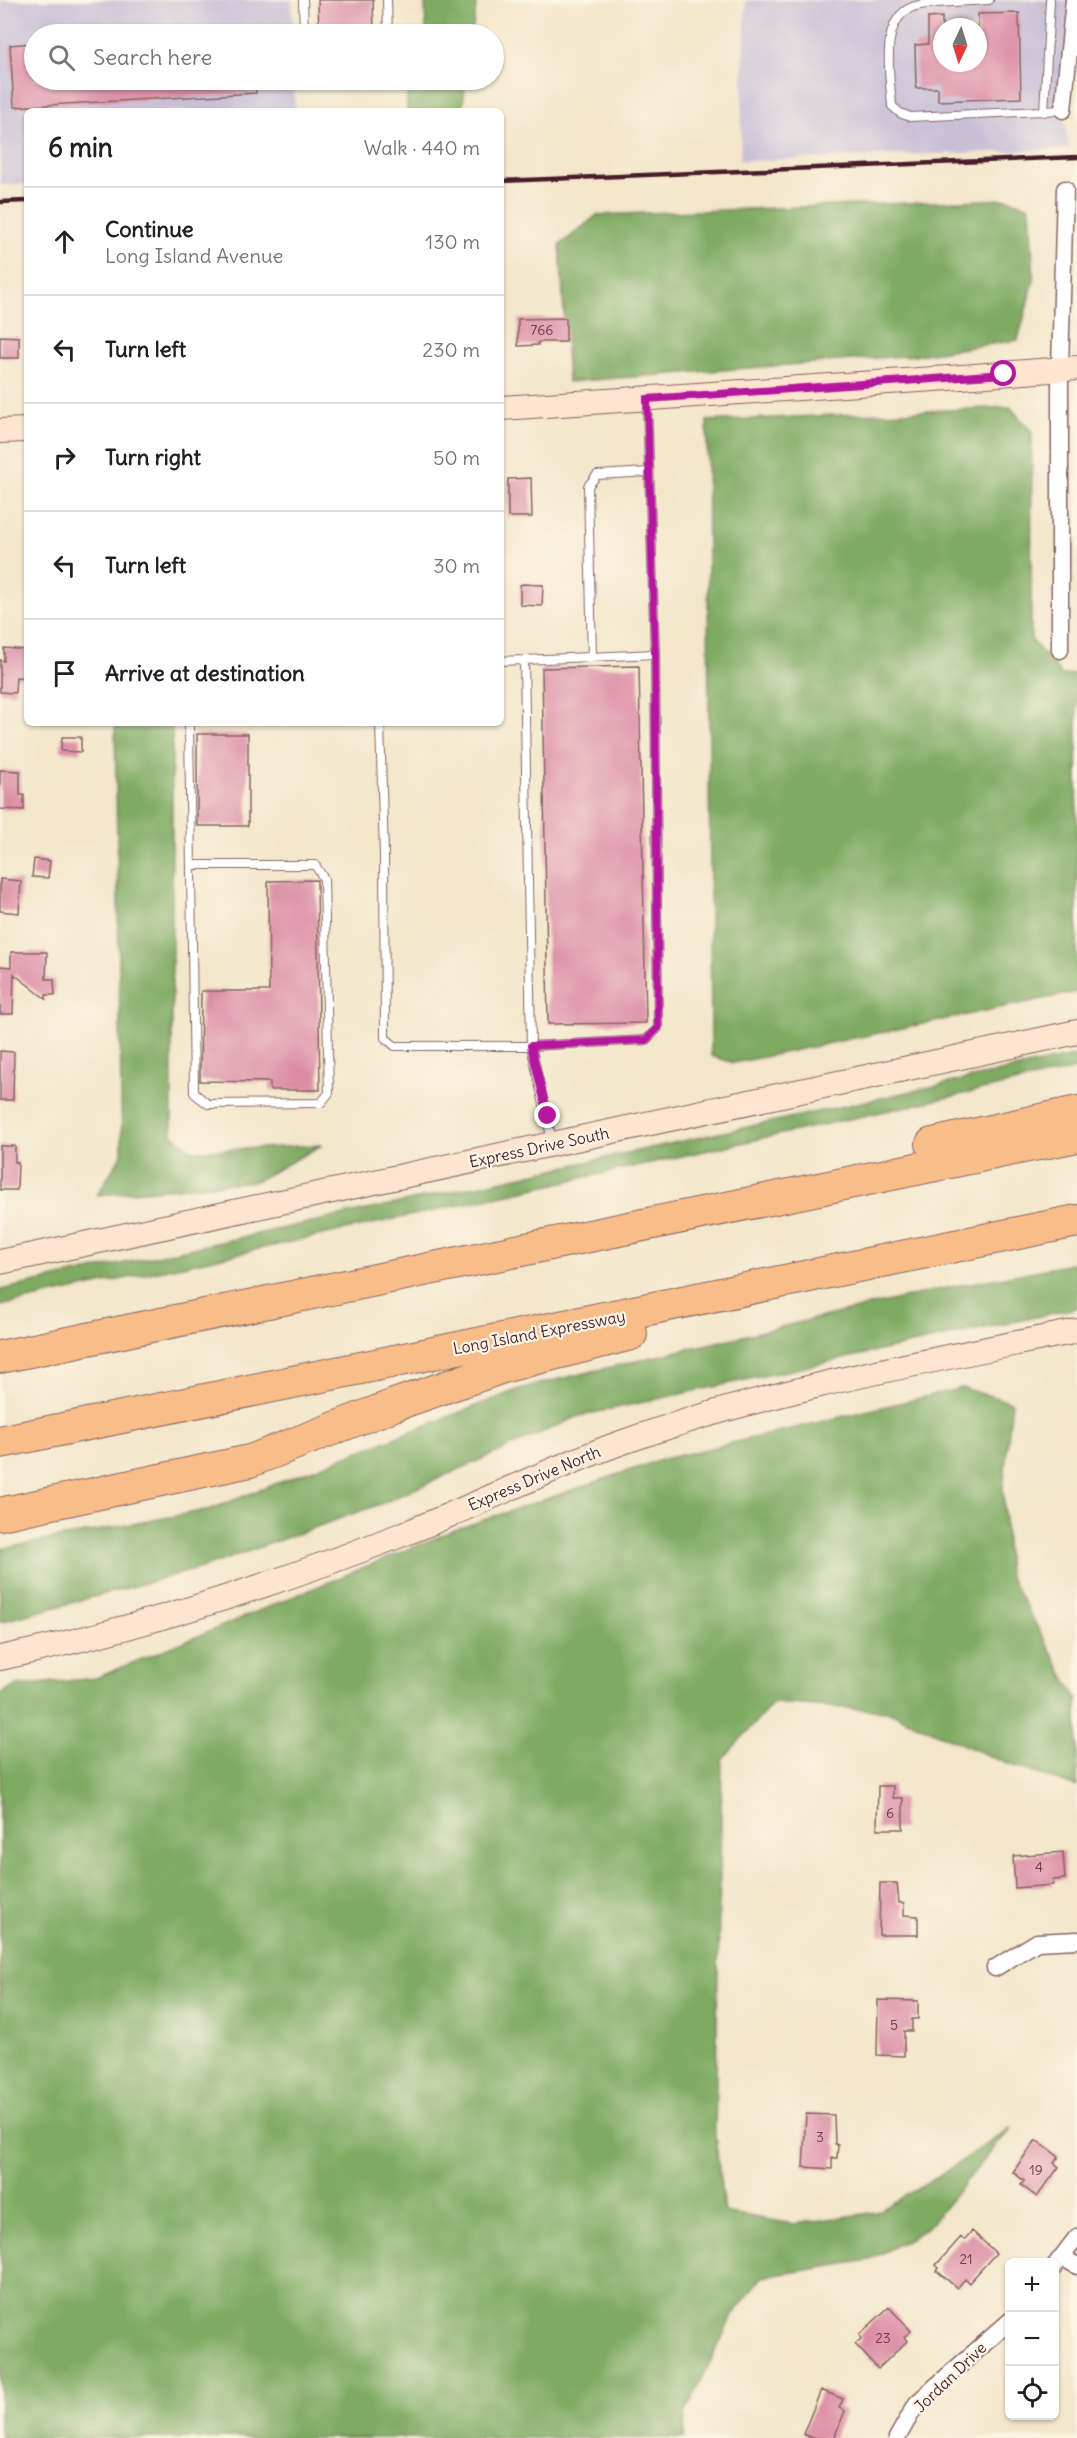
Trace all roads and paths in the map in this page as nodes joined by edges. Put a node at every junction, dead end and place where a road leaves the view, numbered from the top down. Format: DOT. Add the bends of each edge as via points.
graph roads {
  1 [pos="303,0"];
  2 [pos="387,0"];
  3 [pos="989,0"];
  4 [pos="1050,0"];
  5 [pos="1074,0"];
  6 [pos="304,24"];
  7 [pos="388,24"];
  8 [pos="1063,110"];
  9 [pos="1044,112"];
  10 [pos="1065,189"];
  11 [pos="1071,369"];
  12 [pos="647,399"];
  13 [pos="504,408"];
  14 [pos="24,430"];
  15 [pos="0,431"];
  16 [pos="649,472"];
  17 [pos="1060,650"];
  18 [pos="655,654"];
  19 [pos="592,657"];
  20 [pos="524,660"];
  21 [pos="504,661"];
  22 [pos="189,726"];
  23 [pos="380,726"];
  24 [pos="191,865"];
  25 [pos="1077,1032"];
  26 [pos="531,1046"];
  27 [pos="1077,1112"];
  28 [pos="1077,1136"];
  29 [pos="552,1144"];
  30 [pos="736,1206"];
  31 [pos="1077,1221"];
  32 [pos="0,1262"];
  33 [pos="717,1296"];
  34 [pos="1077,1331"];
  35 [pos="0,1357"];
  36 [pos="0,1442"];
  37 [pos="0,1514"];
  38 [pos="0,1658"];
  39 [pos="1077,1940"];
  40 [pos="995,1968"];
  41 [pos="1077,2237"];
  42 [pos="1059,2261"];
  43 [pos="1059,2262"];
  44 [pos="1077,2266"];
  45 [pos="1005,2325"];
  46 [pos="897,2438"];
  1 -- 6 [label="lane"];
  2 -- 7 [label="lane"];
  3 -- 9 [label="lane" via="917,5 900,14 889,43 892,106 910,117"];
  4 -- 9 [label="lane"];
  5 -- 8 [label="street"];
  8 -- 9 [label="lane"];
  10 -- 11 [label="street"];
  11 -- 12 [label="main road"];
  11 -- 17 [label="street"];
  12 -- 13 [label="main road"];
  12 -- 16 [label="lane"];
  14 -- 15 [label="main road"];
  16 -- 18 [label="lane"];
  16 -- 19 [label="lane" via="597,475 588,486"];
  18 -- 19 [label="lane"];
  18 -- 26 [label="lane" via="658,1028 646,1040"];
  19 -- 20 [label="lane"];
  20 -- 21 [label="lane"];
  20 -- 26 [label="lane"];
  22 -- 24 [label="lane"];
  23 -- 26 [label="lane" via="385,1038 395,1046"];
  24 -- 24 [label="lane" via="194,1093 208,1104 321,1103 329,1093 324,879 315,865"];
  25 -- 29 [label="main road, Express Drive South"];
  26 -- 29 [label="lane"];
  27 -- 30 [label="highway" via="924,1146"];
  28 -- 30 [label="highway"];
  29 -- 32 [label="main road, Express Drive South"];
  30 -- 35 [label="highway"];
  31 -- 33 [label="highway, Long Island Expressway"];
  33 -- 36 [label="highway, Long Island Expressway"];
  33 -- 37 [label="highway" via="654,1328 506,1366 250,1461"];
  34 -- 38 [label="main road, Express Drive North" via="821,1384 688,1420 614,1445 408,1532 269,1583 122,1629"];
  39 -- 40 [label="street" via="1037,1942"];
  41 -- 42 [label="street"];
  43 -- 44 [label="street"];
  45 -- 46 [label="street, Jordan Drive" via="918,2403"];
}
